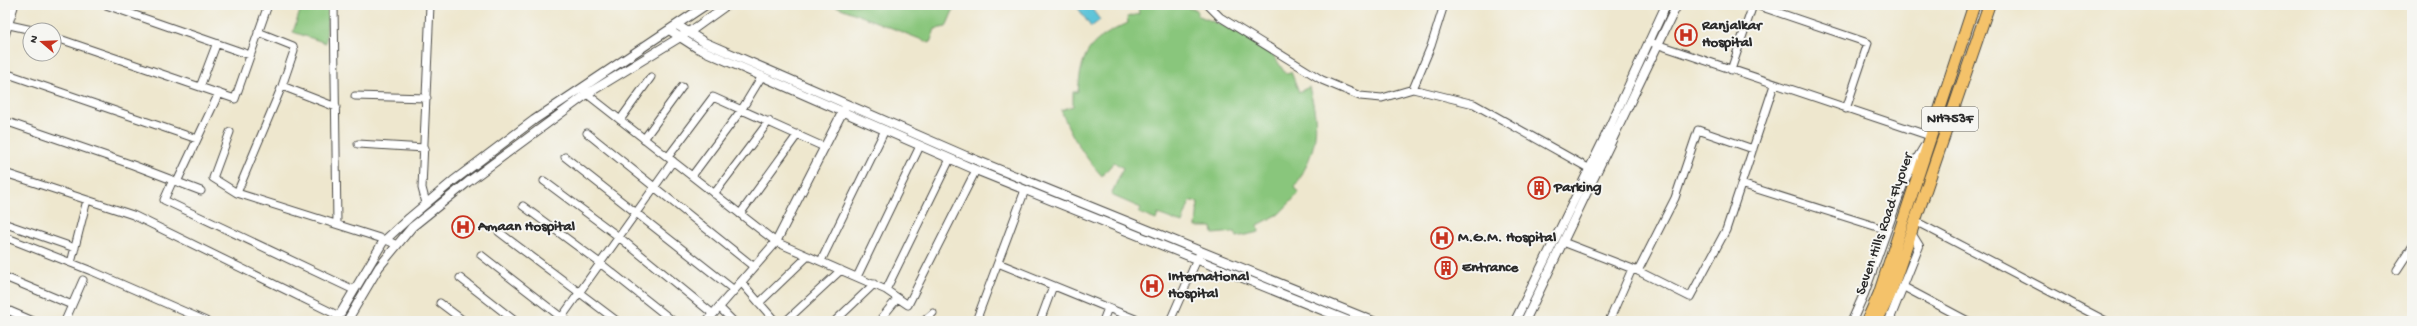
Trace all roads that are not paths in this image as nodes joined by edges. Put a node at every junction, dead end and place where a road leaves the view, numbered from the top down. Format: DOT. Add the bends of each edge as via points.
graph roads {
  1 [pos="14,5"];
  2 [pos="106,5"];
  3 [pos="268,5"];
  4 [pos="334,5"];
  5 [pos="430,5"];
  6 [pos="706,5"];
  7 [pos="727,5"];
  8 [pos="1208,5"];
  9 [pos="1444,5"];
  10 [pos="1666,5"];
  11 [pos="1677,5"];
  12 [pos="1754,5"];
  13 [pos="1974,5"];
  14 [pos="1989,5"];
  15 [pos="6,24"];
  16 [pos="677,25"];
  17 [pos="22,28"];
  18 [pos="669,30"];
  19 [pos="258,32"];
  20 [pos="687,33"];
  21 [pos="5,34"];
  22 [pos="679,38"];
  23 [pos="62,41"];
  24 [pos="1649,42"];
  25 [pos="1658,44"];
  26 [pos="216,45"];
  27 [pos="250,55"];
  28 [pos="1731,70"];
  29 [pos="5,73"];
  30 [pos="762,76"];
  31 [pos="651,78"];
  32 [pos="1774,85"];
  33 [pos="282,86"];
  34 [pos="200,87"];
  35 [pos="682,88"];
  36 [pos="1413,89"];
  37 [pos="218,93"];
  38 [pos="587,94"];
  39 [pos="355,96"];
  40 [pos="427,98"];
  41 [pos="847,103"];
  42 [pos="336,108"];
  43 [pos="742,109"];
  44 [pos="1846,109"];
  45 [pos="843,111"];
  46 [pos="620,120"];
  47 [pos="5,121"];
  48 [pos="769,121"];
  49 [pos="886,130"];
  50 [pos="230,132"];
  51 [pos="587,133"];
  52 [pos="798,134"];
  53 [pos="1930,136"];
  54 [pos="197,138"];
  55 [pos="644,139"];
  56 [pos="358,144"];
  57 [pos="920,146"];
  58 [pos="824,147"];
  59 [pos="425,148"];
  60 [pos="1753,149"];
  61 [pos="565,157"];
  62 [pos="670,159"];
  63 [pos="950,159"];
  64 [pos="1590,169"];
  65 [pos="976,170"];
  66 [pos="5,173"];
  67 [pos="692,176"];
  68 [pos="175,181"];
  69 [pos="544,181"];
  70 [pos="1741,184"];
  71 [pos="654,187"];
  72 [pos="1025,190"];
  73 [pos="201,191"];
  74 [pos="237,193"];
  75 [pos="714,194"];
  76 [pos="87,200"];
  77 [pos="426,203"];
  78 [pos="523,206"];
  79 [pos="636,213"];
  80 [pos="740,214"];
  81 [pos="1915,221"];
  82 [pos="6,224"];
  83 [pos="337,224"];
  84 [pos="1887,230"];
  85 [pos="499,232"];
  86 [pos="1910,233"];
  87 [pos="5,237"];
  88 [pos="619,237"];
  89 [pos="386,240"];
  90 [pos="776,242"];
  91 [pos="1563,242"];
  92 [pos="397,245"];
  93 [pos="2412,247"];
  94 [pos="75,248"];
  95 [pos="1201,251"];
  96 [pos="481,255"];
  97 [pos="808,256"];
  98 [pos="1197,260"];
  99 [pos="821,261"];
  100 [pos="71,263"];
  101 [pos="600,263"];
  102 [pos="998,263"];
  103 [pos="754,267"];
  104 [pos="841,270"];
  105 [pos="1635,270"];
  106 [pos="2397,270"];
  107 [pos="5,277"];
  108 [pos="857,277"];
  109 [pos="460,278"];
  110 [pos="83,280"];
  111 [pos="740,282"];
  112 [pos="874,284"];
  113 [pos="1053,286"];
  114 [pos="1904,287"];
  115 [pos="354,290"];
  116 [pos="734,290"];
  117 [pos="886,290"];
  118 [pos="580,292"];
  119 [pos="896,299"];
  120 [pos="440,303"];
  121 [pos="759,303"];
  122 [pos="72,305"];
  123 [pos="719,307"];
  124 [pos="1108,308"];
  125 [pos="5,309"];
  126 [pos="933,313"];
  127 [pos="189,314"];
  128 [pos="713,314"];
  129 [pos="338,319"];
  130 [pos="562,320"];
  131 [pos="33,321"];
  132 [pos="65,321"];
  133 [pos="186,321"];
  134 [pos="206,321"];
  135 [pos="347,321"];
  136 [pos="464,321"];
  137 [pos="515,321"];
  138 [pos="617,321"];
  139 [pos="673,321"];
  140 [pos="707,321"];
  141 [pos="733,321"];
  142 [pos="775,321"];
  143 [pos="786,321"];
  144 [pos="834,321"];
  145 [pos="879,321"];
  146 [pos="924,321"];
  147 [pos="976,321"];
  148 [pos="1040,321"];
  149 [pos="1103,321"];
  150 [pos="1140,321"];
  151 [pos="1170,321"];
  152 [pos="1349,321"];
  153 [pos="1373,321"];
  154 [pos="1515,321"];
  155 [pos="1525,321"];
  156 [pos="1609,321"];
  157 [pos="1852,321"];
  158 [pos="1867,321"];
  159 [pos="1877,321"];
  160 [pos="1889,321"];
  161 [pos="1968,321"];
  162 [pos="2106,321"];
  1 -- 15 [label="street"];
  2 -- 26 [label="street"];
  3 -- 19 [label="street"];
  4 -- 42 [label="street"];
  5 -- 40 [label="street"];
  6 -- 16 [label="street"];
  7 -- 20 [label="street"];
  8 -- 36 [label="street" via="1220,17 1322,80 1360,96 1382,98"];
  9 -- 36 [label="street"];
  10 -- 24 [label="street"];
  11 -- 25 [label="street"];
  12 -- 28 [label="street"];
  12 -- 44 [label="street" via="1868,43"];
  13 -- 53 [label="highway, NH753F"];
  14 -- 81 [label="highway, NH753F"];
  15 -- 17 [label="street"];
  15 -- 21 [label="street"];
  16 -- 18 [label="street"];
  16 -- 20 [label="street"];
  18 -- 22 [label="street"];
  18 -- 77 [label="street" via="534,120"];
  19 -- 27 [label="street"];
  19 -- 33 [label="street" via="294,48"];
  20 -- 22 [label="street"];
  20 -- 41 [label="street"];
  22 -- 30 [label="street"];
  22 -- 38 [label="street"];
  23 -- 34 [label="street"];
  24 -- 25 [label="street"];
  24 -- 64 [label="street"];
  25 -- 28 [label="street"];
  25 -- 91 [label="street"];
  26 -- 27 [label="street"];
  26 -- 34 [label="street"];
  27 -- 37 [label="street" via="235,99"];
  28 -- 32 [label="street"];
  29 -- 54 [label="street"];
  30 -- 43 [label="street"];
  30 -- 45 [label="street"];
  31 -- 46 [label="street"];
  32 -- 44 [label="street"];
  32 -- 60 [label="street"];
  33 -- 42 [label="street"];
  33 -- 74 [label="street"];
  34 -- 37 [label="street"];
  35 -- 55 [label="street"];
  36 -- 64 [label="street" via="1474,104"];
  37 -- 54 [label="street"];
  38 -- 46 [label="street"];
  38 -- 92 [label="street" via="468,182 412,227"];
  39 -- 40 [label="street"];
  40 -- 59 [label="street"];
  41 -- 45 [label="street"];
  41 -- 95 [label="street" via="966,156"];
  42 -- 83 [label="street"];
  43 -- 48 [label="street"];
  43 -- 62 [label="street" via="713,97"];
  43 -- 67 [label="street"];
  44 -- 53 [label="street"];
  45 -- 49 [label="street"];
  45 -- 58 [label="street"];
  46 -- 55 [label="street"];
  47 -- 68 [label="street"];
  48 -- 52 [label="street"];
  48 -- 75 [label="street"];
  49 -- 57 [label="street"];
  49 -- 99 [label="street"];
  50 -- 74 [label="street" via="213,178"];
  51 -- 71 [label="street"];
  52 -- 58 [label="street"];
  52 -- 80 [label="street"];
  53 -- 84 [label="street" via="1905,179"];
  53 -- 158 [label="highway, Seven Hills Road Flyover / NH753F" via="1879,294"];
  54 -- 68 [label="street"];
  55 -- 62 [label="street"];
  56 -- 59 [label="street"];
  57 -- 63 [label="street"];
  57 -- 108 [label="street"];
  58 -- 90 [label="street"];
  59 -- 77 [label="street" via="422,188"];
  60 -- 70 [label="street"];
  60 -- 105 [label="street" via="1698,130 1674,198"];
  61 -- 79 [label="street"];
  62 -- 67 [label="street"];
  62 -- 71 [label="street"];
  63 -- 65 [label="street"];
  63 -- 117 [label="street"];
  64 -- 154 [label="street"];
  65 -- 72 [label="street"];
  65 -- 119 [label="street" via="908,305"];
  66 -- 76 [label="street"];
  67 -- 75 [label="street"];
  68 -- 73 [label="street"];
  68 -- 115 [label="street" via="164,200"];
  69 -- 88 [label="street"];
  70 -- 84 [label="street"];
  70 -- 105 [label="street" via="1726,230 1690,297"];
  71 -- 79 [label="street"];
  71 -- 103 [label="street"];
  72 -- 98 [label="street"];
  72 -- 102 [label="street"];
  74 -- 83 [label="street"];
  75 -- 80 [label="street"];
  76 -- 94 [label="street"];
  76 -- 129 [label="street" via="133,215"];
  77 -- 89 [label="street"];
  78 -- 101 [label="street"];
  79 -- 88 [label="street"];
  79 -- 116 [label="street"];
  80 -- 90 [label="street"];
  81 -- 86 [label="highway, NH753F"];
  81 -- 162 [label="street"];
  82 -- 94 [label="street"];
  83 -- 89 [label="street"];
  84 -- 157 [label="street"];
  85 -- 118 [label="street"];
  86 -- 114 [label="street" via="1919,246"];
  86 -- 159 [label="highway, Seven Hills Road Flyover / NH753F" via="1890,294"];
  87 -- 100 [label="street"];
  88 -- 101 [label="street"];
  88 -- 128 [label="street"];
  89 -- 92 [label="street"];
  89 -- 115 [label="street"];
  90 -- 97 [label="street"];
  90 -- 103 [label="street"];
  91 -- 105 [label="street"];
  91 -- 155 [label="street"];
  92 -- 135 [label="street" via="379,267"];
  93 -- 106 [label="street"];
  94 -- 100 [label="street"];
  95 -- 98 [label="street"];
  95 -- 153 [label="street"];
  96 -- 130 [label="street"];
  97 -- 99 [label="street"];
  97 -- 121 [label="street"];
  98 -- 151 [label="street"];
  98 -- 152 [label="street"];
  99 -- 104 [label="street"];
  100 -- 127 [label="street"];
  101 -- 118 [label="street"];
  101 -- 139 [label="street"];
  102 -- 113 [label="street"];
  102 -- 147 [label="street"];
  103 -- 111 [label="street"];
  104 -- 108 [label="street"];
  104 -- 143 [label="street"];
  105 -- 156 [label="street"];
  107 -- 122 [label="street"];
  108 -- 112 [label="street"];
  109 -- 137 [label="street"];
  110 -- 122 [label="street"];
  111 -- 116 [label="street"];
  111 -- 121 [label="street"];
  112 -- 117 [label="street"];
  112 -- 144 [label="street"];
  113 -- 124 [label="street"];
  113 -- 148 [label="street"];
  114 -- 160 [label="street"];
  114 -- 161 [label="street"];
  115 -- 129 [label="street"];
  116 -- 123 [label="street"];
  117 -- 119 [label="street"];
  118 -- 130 [label="street"];
  118 -- 138 [label="street"];
  119 -- 145 [label="street"];
  120 -- 136 [label="street"];
  121 -- 142 [label="street"];
  122 -- 132 [label="street"];
  123 -- 128 [label="street"];
  123 -- 141 [label="street"];
  124 -- 149 [label="street"];
  124 -- 150 [label="street"];
  125 -- 131 [label="street"];
  126 -- 146 [label="street"];
  127 -- 133 [label="street"];
  127 -- 134 [label="street"];
  128 -- 140 [label="street"];
}
